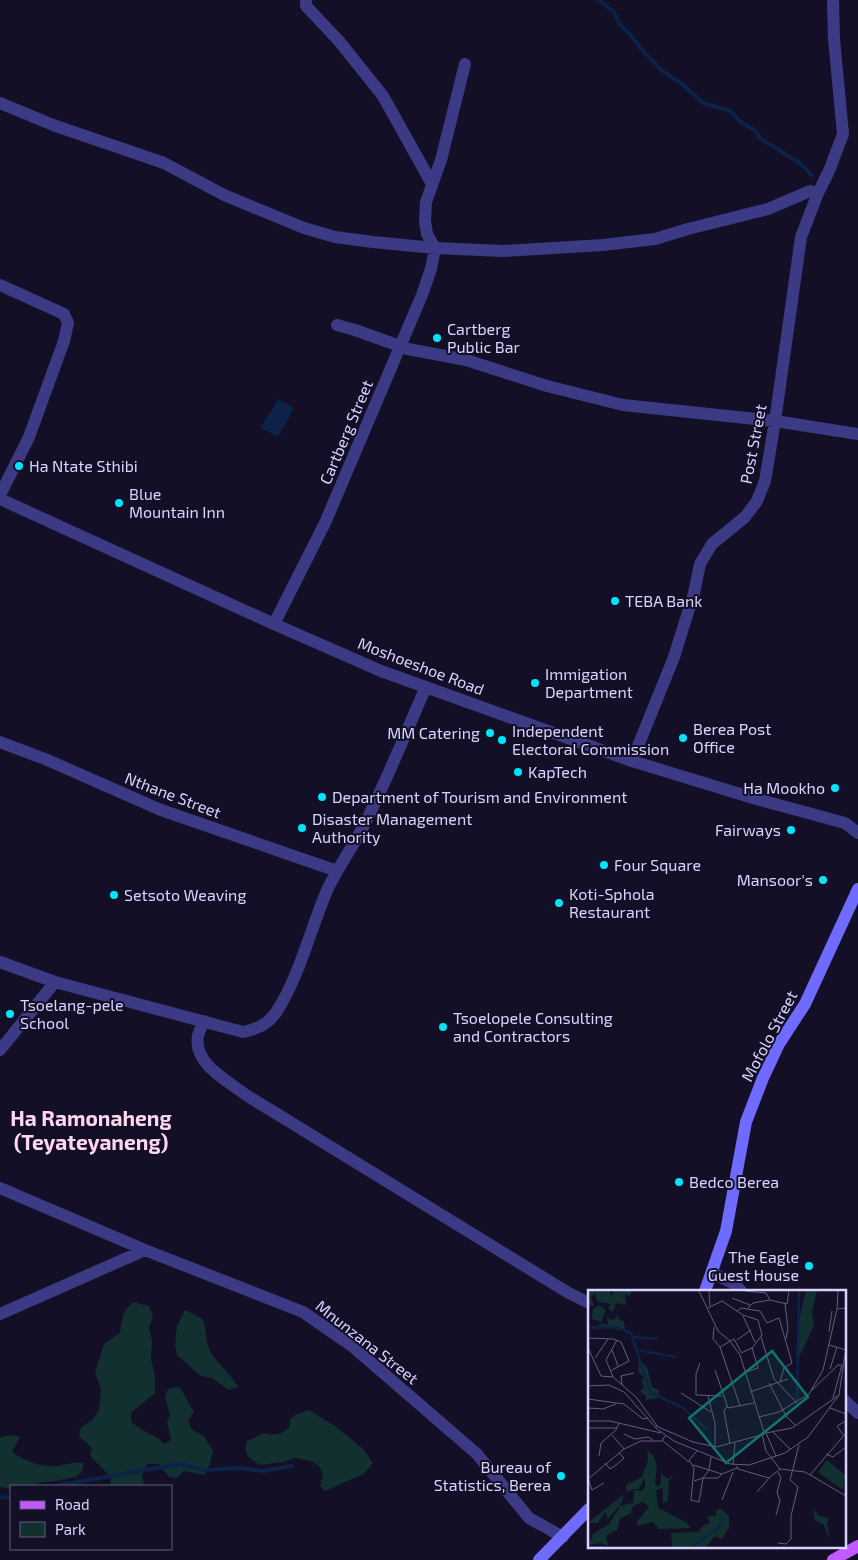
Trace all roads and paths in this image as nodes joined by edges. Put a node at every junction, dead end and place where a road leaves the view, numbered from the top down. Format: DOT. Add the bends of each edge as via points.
graph roads {
  1 [pos="306,0"];
  2 [pos="833,0"];
  3 [pos="465,64"];
  4 [pos="0,103"];
  5 [pos="432,184"];
  6 [pos="818,193"];
  7 [pos="435,248"];
  8 [pos="0,285"];
  9 [pos="337,325"];
  10 [pos="400,346"];
  11 [pos="775,421"];
  12 [pos="858,434"];
  13 [pos="0,497"];
  14 [pos="274,624"];
  15 [pos="426,687"];
  16 [pos="0,742"];
  17 [pos="632,761"];
  18 [pos="852,822"];
  19 [pos="858,833"];
  20 [pos="337,871"];
  21 [pos="858,889"];
  22 [pos="0,962"];
  23 [pos="56,982"];
  24 [pos="204,1021"];
  25 [pos="0,1050"];
  26 [pos="0,1188"];
  27 [pos="145,1250"];
  28 [pos="712,1273"];
  29 [pos="705,1290"];
  30 [pos="740,1290"];
  31 [pos="588,1302"];
  32 [pos="0,1314"];
  33 [pos="846,1402"];
  34 [pos="858,1413"];
  35 [pos="588,1510"];
  36 [pos="563,1537"];
  37 [pos="858,1546"];
  38 [pos="539,1560"];
  39 [pos="833,1560"];
  1 -- 5 [label="street" via="306,6 383,96"];
  2 -- 6 [label="street, Post Street" via="843,134"];
  3 -- 5 [label="street"];
  4 -- 7 [label="street" via="52,125 164,162 224,195 304,228 335,237"];
  5 -- 7 [label="street" via="426,202 425,221 427,234"];
  6 -- 7 [label="street" via="810,190 768,209 655,239 503,251"];
  6 -- 11 [label="street, Post Street" via="801,236"];
  7 -- 10 [label="street, Cartberg Street" via="431,270"];
  8 -- 13 [label="street" via="64,314 68,324 29,437"];
  9 -- 10 [label="street"];
  10 -- 11 [label="street" via="466,360 547,386 624,405"];
  10 -- 14 [label="street, Cartberg Street" via="325,523"];
  11 -- 12 [label="street"];
  11 -- 17 [label="street, Post Street" via="765,481 757,502 745,517 712,544 700,564 674,657"];
  13 -- 14 [label="street, Moshoeshoe Road"];
  14 -- 15 [label="street, Moshoeshoe Road"];
  15 -- 17 [label="street, Moshoeshoe Road"];
  15 -- 20 [label="street" via="362,829"];
  16 -- 20 [label="street, Nthane Street" via="162,810"];
  17 -- 18 [label="street, Moshoeshoe Road" via="753,798"];
  18 -- 19 [label="street, Moshoeshoe Road"];
  20 -- 24 [label="street" via="290,986 276,1012 257,1029 242,1032"];
  21 -- 28 [label="main road, Mofolo Street" via="805,1004 780,1044 746,1122 726,1231"];
  22 -- 23 [label="street"];
  23 -- 24 [label="street"];
  23 -- 25 [label="street"];
  24 -- 31 [label="street" via="198,1036 199,1050 206,1065 246,1095"];
  26 -- 27 [label="street, Mnunzana Street"];
  27 -- 32 [label="street"];
  27 -- 36 [label="street, Mnunzana Street" via="303,1312 352,1346 477,1454 529,1518"];
  28 -- 29 [label="main road, Mofolo Street"];
  28 -- 30 [label="street"];
  33 -- 34 [label="street"];
  35 -- 36 [label="main road"];
  36 -- 38 [label="main road"];
  37 -- 39 [label="main road"];
}
